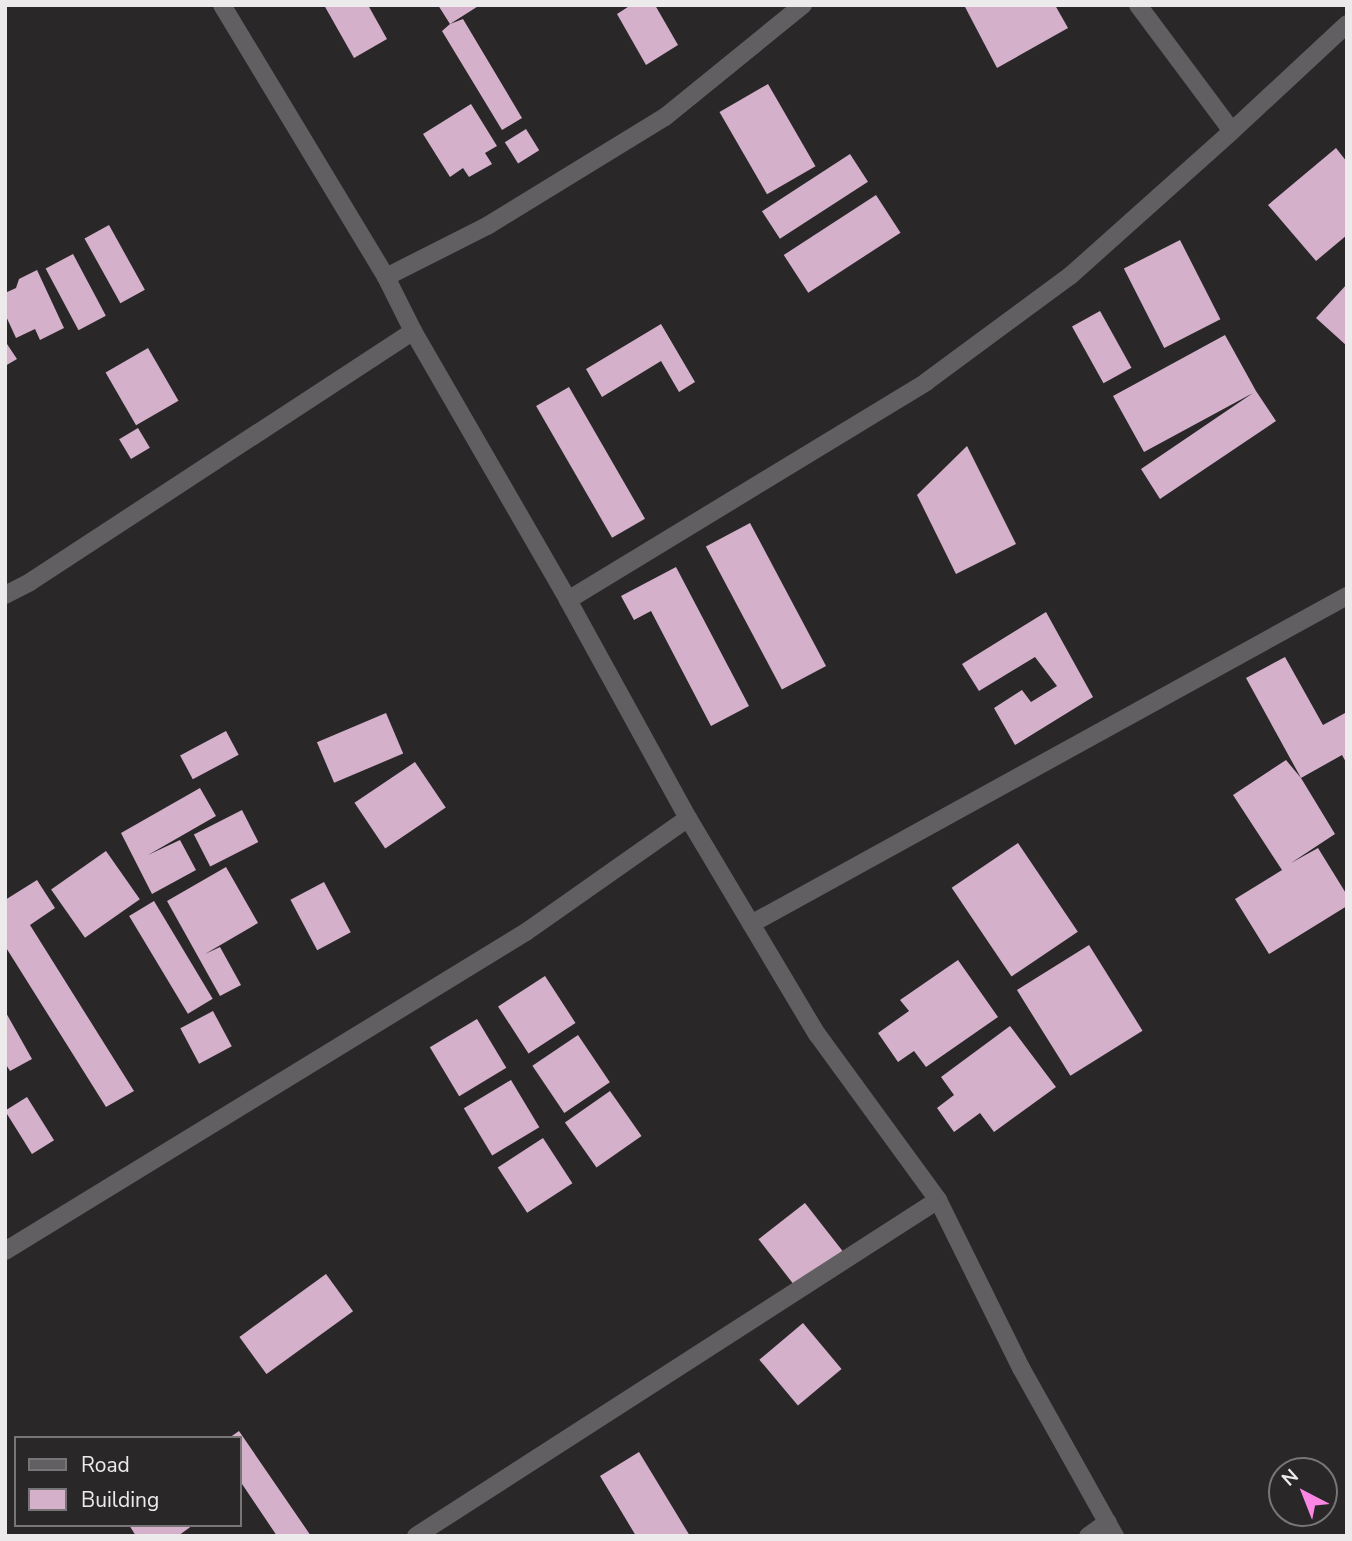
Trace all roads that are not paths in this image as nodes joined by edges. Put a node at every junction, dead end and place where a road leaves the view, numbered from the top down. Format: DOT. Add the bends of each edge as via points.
graph roads {
  1 [pos="222,5"];
  2 [pos="803,5"];
  3 [pos="1138,5"];
  4 [pos="1347,24"];
  5 [pos="1232,131"];
  6 [pos="386,277"];
  7 [pos="413,331"];
  8 [pos="5,595"];
  9 [pos="1347,596"];
  10 [pos="568,600"];
  11 [pos="688,818"];
  12 [pos="751,924"];
  13 [pos="938,1200"];
  14 [pos="5,1251"];
  15 [pos="1112,1529"];
  16 [pos="415,1536"];
  17 [pos="1088,1536"];
  1 -- 6 [label="street"];
  2 -- 6 [label="street" via="665,117 487,226"];
  3 -- 5 [label="street"];
  4 -- 5 [label="street"];
  5 -- 10 [label="street" via="1070,276 926,382"];
  6 -- 7 [label="street"];
  7 -- 8 [label="street"];
  7 -- 10 [label="street"];
  9 -- 12 [label="street"];
  10 -- 11 [label="street"];
  11 -- 12 [label="street"];
  11 -- 14 [label="street" via="526,932"];
  12 -- 13 [label="street" via="817,1034"];
  13 -- 15 [label="street" via="1021,1368"];
  13 -- 16 [label="street"];
  15 -- 17 [label="street"];
}
